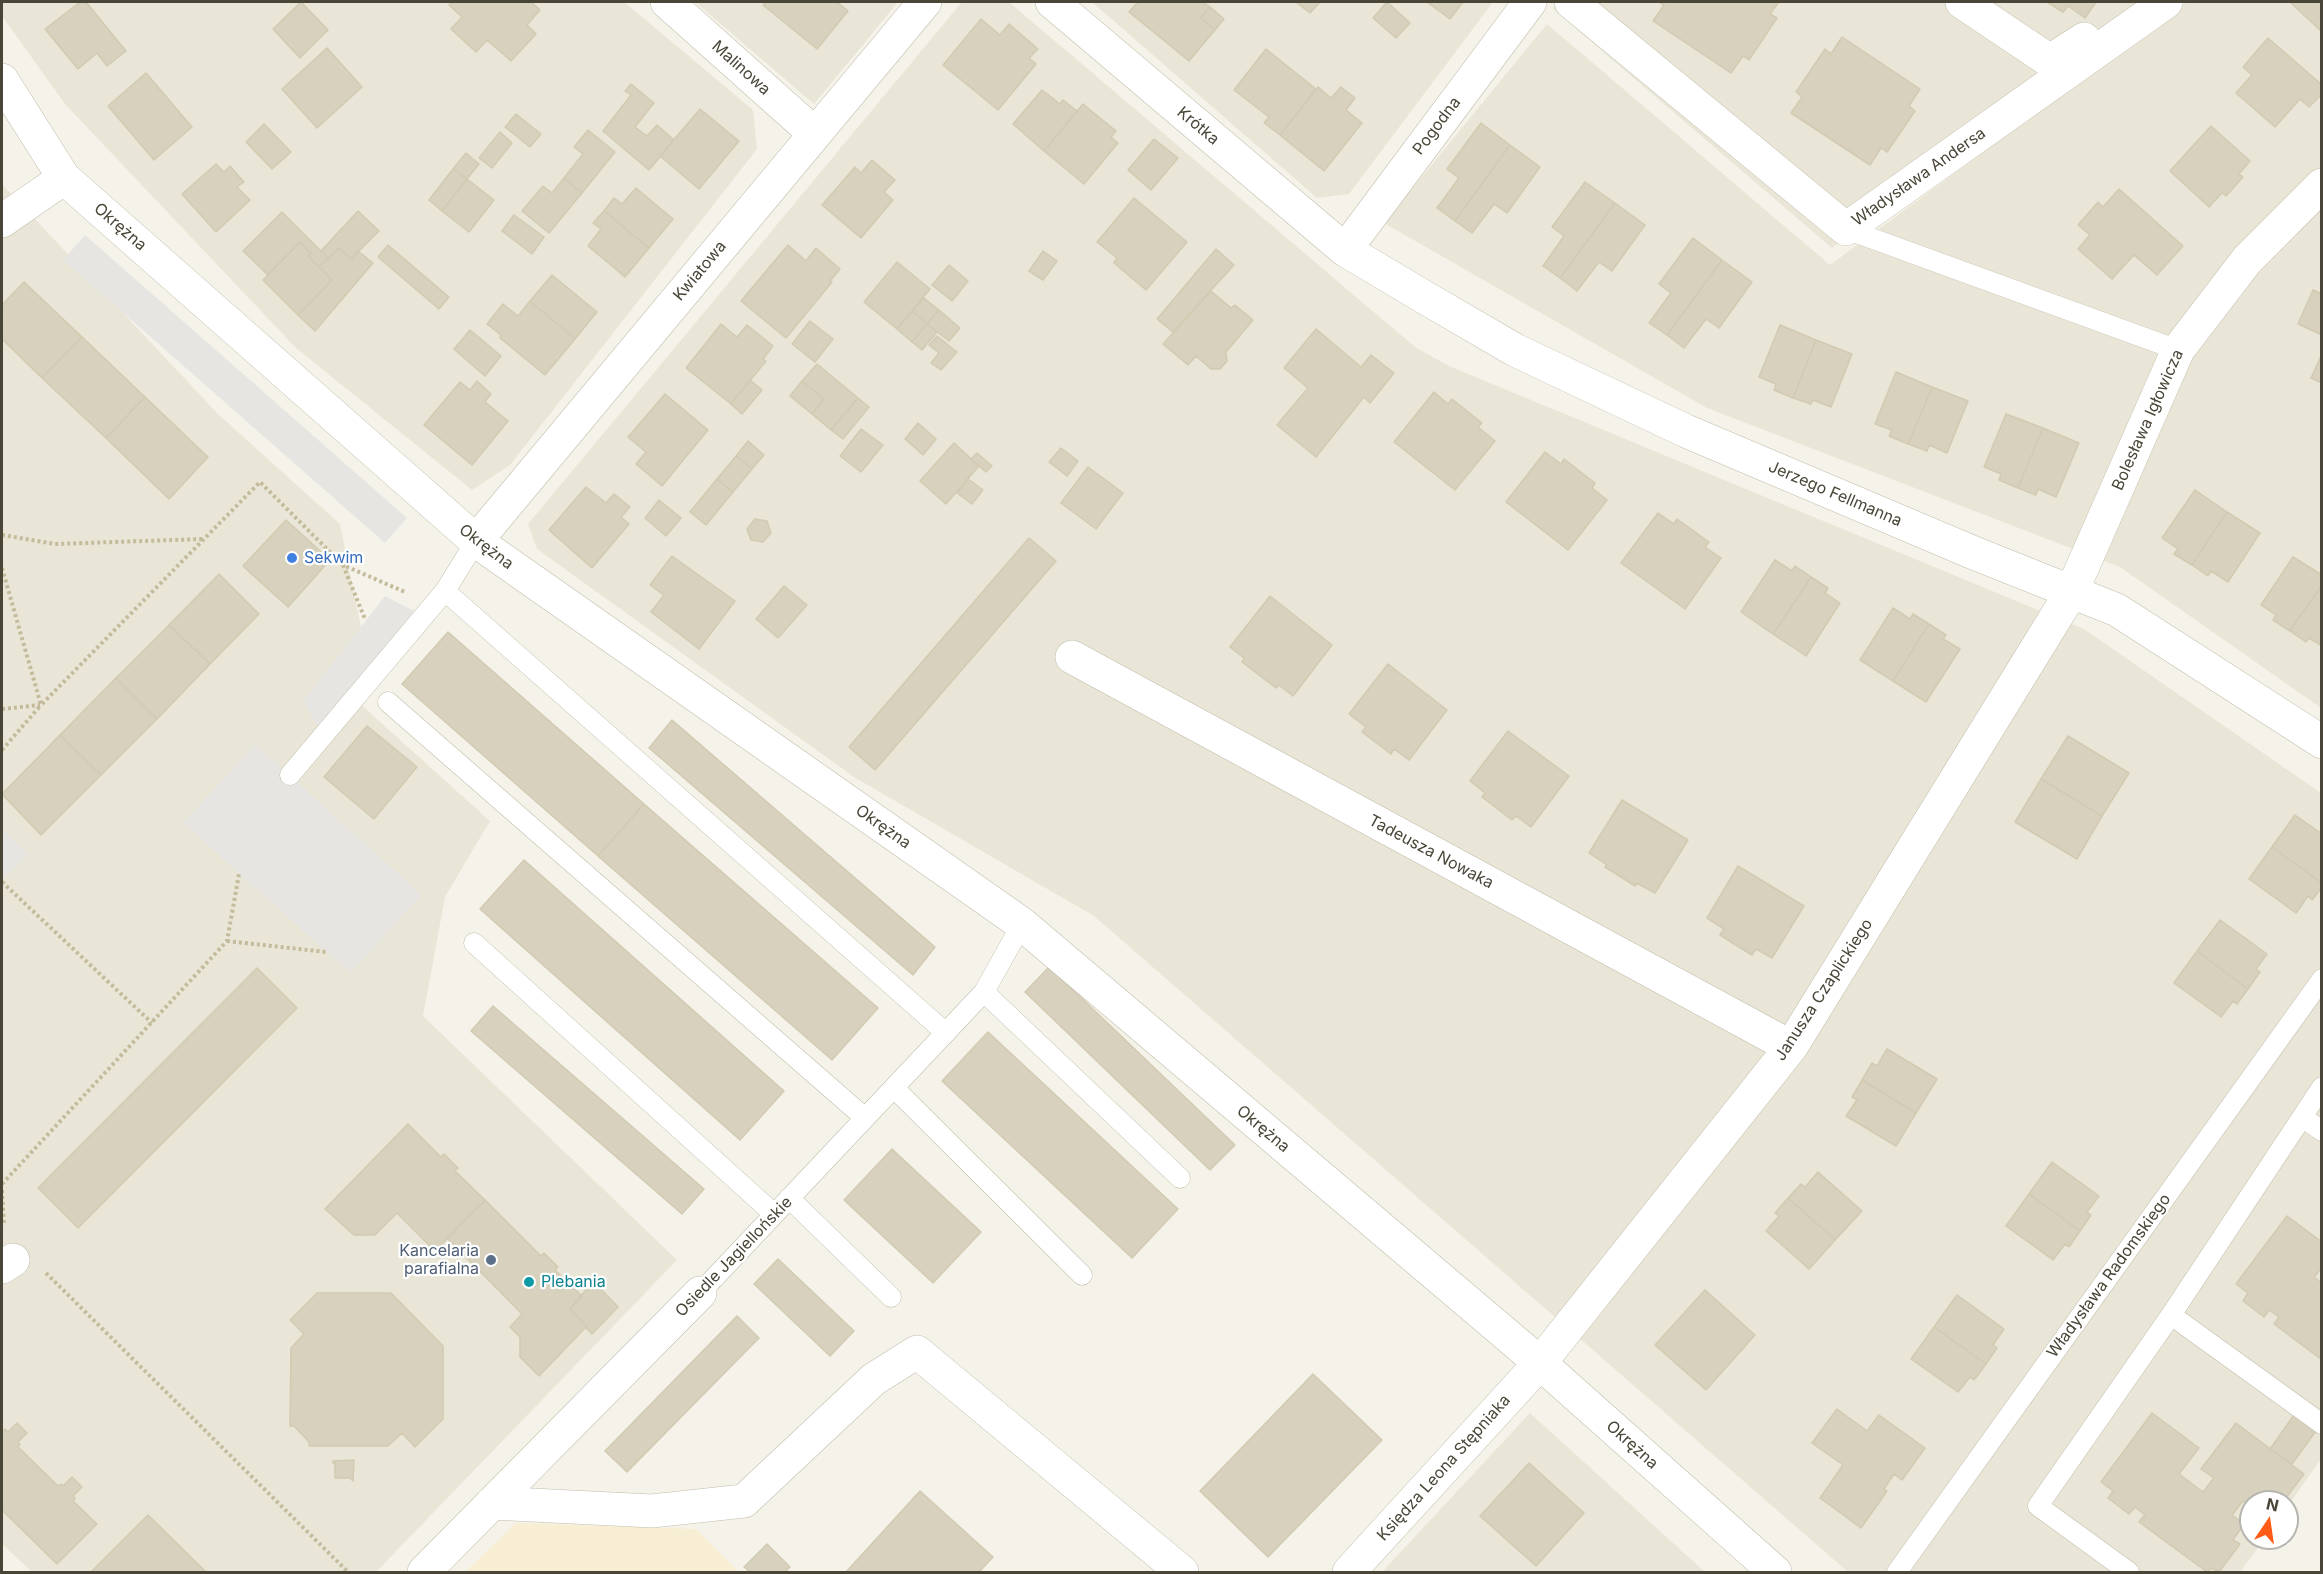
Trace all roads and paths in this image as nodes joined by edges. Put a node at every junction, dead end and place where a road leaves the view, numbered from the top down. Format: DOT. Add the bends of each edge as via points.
graph roads {
  1 [pos="667,2"];
  2 [pos="925,2"];
  3 [pos="1052,2"];
  4 [pos="1530,2"];
  5 [pos="1571,2"];
  6 [pos="1962,2"];
  7 [pos="2144,2"];
  8 [pos="2166,2"];
  9 [pos="2,80"];
  10 [pos="814,134"];
  11 [pos="64,178"];
  12 [pos="2322,185"];
  13 [pos="2,221"];
  14 [pos="1846,229"];
  15 [pos="1345,250"];
  16 [pos="2178,351"];
  17 [pos="2,535"];
  18 [pos="203,539"];
  19 [pos="476,541"];
  20 [pos="343,565"];
  21 [pos="2,568"];
  22 [pos="2072,591"];
  23 [pos="439,597"];
  24 [pos="364,619"];
  25 [pos="1072,657"];
  26 [pos="388,702"];
  27 [pos="41,705"];
  28 [pos="2,709"];
  29 [pos="2322,742"];
  30 [pos="2,750"];
  31 [pos="290,775"];
  32 [pos="239,874"];
  33 [pos="2,882"];
  34 [pos="1022,924"];
  35 [pos="228,941"];
  36 [pos="474,943"];
  37 [pos="326,952"];
  38 [pos="2322,979"];
  39 [pos="984,992"];
  40 [pos="152,1023"];
  41 [pos="946,1033"];
  42 [pos="1791,1047"];
  43 [pos="2322,1088"];
  44 [pos="894,1089"];
  45 [pos="2302,1117"];
  46 [pos="865,1119"];
  47 [pos="2322,1131"];
  48 [pos="1180,1178"];
  49 [pos="2,1184"];
  50 [pos="2,1190"];
  51 [pos="789,1198"];
  52 [pos="774,1214"];
  53 [pos="14,1256"];
  54 [pos="1082,1275"];
  55 [pos="700,1293"];
  56 [pos="891,1297"];
  57 [pos="2171,1316"];
  58 [pos="1540,1362"];
  59 [pos="2322,1424"];
  60 [pos="492,1503"];
  61 [pos="348,1572"];
  62 [pos="424,1572"];
  63 [pos="1182,1572"];
  64 [pos="1349,1572"];
  65 [pos="1774,1572"];
  66 [pos="1897,1572"];
  67 [pos="2129,1572"];
  1 -- 10 [label="street, Malinowa"];
  2 -- 10 [label="street, Kwiatowa"];
  3 -- 15 [label="street, Krótka"];
  4 -- 15 [label="street, Pogodna"];
  5 -- 14 [label="street, Władysława Andersa"];
  6 -- 7 [label="street" via="2050,61"];
  8 -- 14 [label="street, Władysława Andersa"];
  9 -- 11 [label="street, Okrężna"];
  10 -- 19 [label="street, Kwiatowa"];
  11 -- 13 [label="street"];
  11 -- 19 [label="street, Okrężna"];
  12 -- 16 [label="street, Bolesława Igłowicza" via="2247,260"];
  14 -- 16 [label="lane"];
  15 -- 22 [label="street, Jerzego Fellmanna" via="1515,350 1686,431"];
  16 -- 22 [label="street, Bolesława Igłowicza"];
  17 -- 18 [label="path" via="55,544"];
  18 -- 20 [label="path" via="260,482"];
  18 -- 27 [label="path"];
  19 -- 23 [label="lane"];
  19 -- 34 [label="street, Okrężna"];
  20 -- 23 [label="path"];
  20 -- 24 [label="path"];
  21 -- 27 [label="path"];
  22 -- 29 [label="street, Jerzego Fellmanna" via="2117,610"];
  22 -- 42 [label="street, Janusza Czaplickiego"];
  23 -- 31 [label="lane"];
  23 -- 41 [label="lane"];
  25 -- 42 [label="street, Tadeusza Nowaka"];
  26 -- 46 [label="lane"];
  27 -- 28 [label="path"];
  27 -- 30 [label="path"];
  32 -- 35 [label="path"];
  33 -- 40 [label="path"];
  34 -- 39 [label="lane, Osiedle Jagiellońskie"];
  34 -- 58 [label="street, Okrężna"];
  35 -- 37 [label="path"];
  35 -- 40 [label="path"];
  36 -- 52 [label="lane"];
  38 -- 66 [label="lane, Władysława Radomskiego"];
  39 -- 41 [label="lane, Osiedle Jagiellońskie"];
  39 -- 48 [label="lane"];
  40 -- 49 [label="path"];
  41 -- 44 [label="lane, Osiedle Jagiellońskie"];
  42 -- 58 [label="street, Janusza Czaplickiego"];
  43 -- 45 [label="lane"];
  44 -- 46 [label="lane, Osiedle Jagiellońskie"];
  44 -- 54 [label="lane"];
  45 -- 47 [label="lane"];
  45 -- 57 [label="lane"];
  46 -- 51 [label="lane, Osiedle Jagiellońskie"];
  50 -- 53 [label="path"];
  51 -- 52 [label="lane, Osiedle Jagiellońskie"];
  51 -- 56 [label="lane"];
  52 -- 55 [label="lane, Osiedle Jagiellońskie"];
  53 -- 61 [label="path"];
  55 -- 60 [label="street, Osiedle Jagiellońskie"];
  57 -- 59 [label="lane"];
  57 -- 67 [label="lane" via="2038,1506"];
  58 -- 64 [label="street, Księdza Leona Stępniaka"];
  58 -- 65 [label="street, Okrężna"];
  60 -- 62 [label="street, Osiedle Jagiellońskie"];
  60 -- 63 [label="street" via="652,1511 744,1501 874,1379 917,1352"];
}
